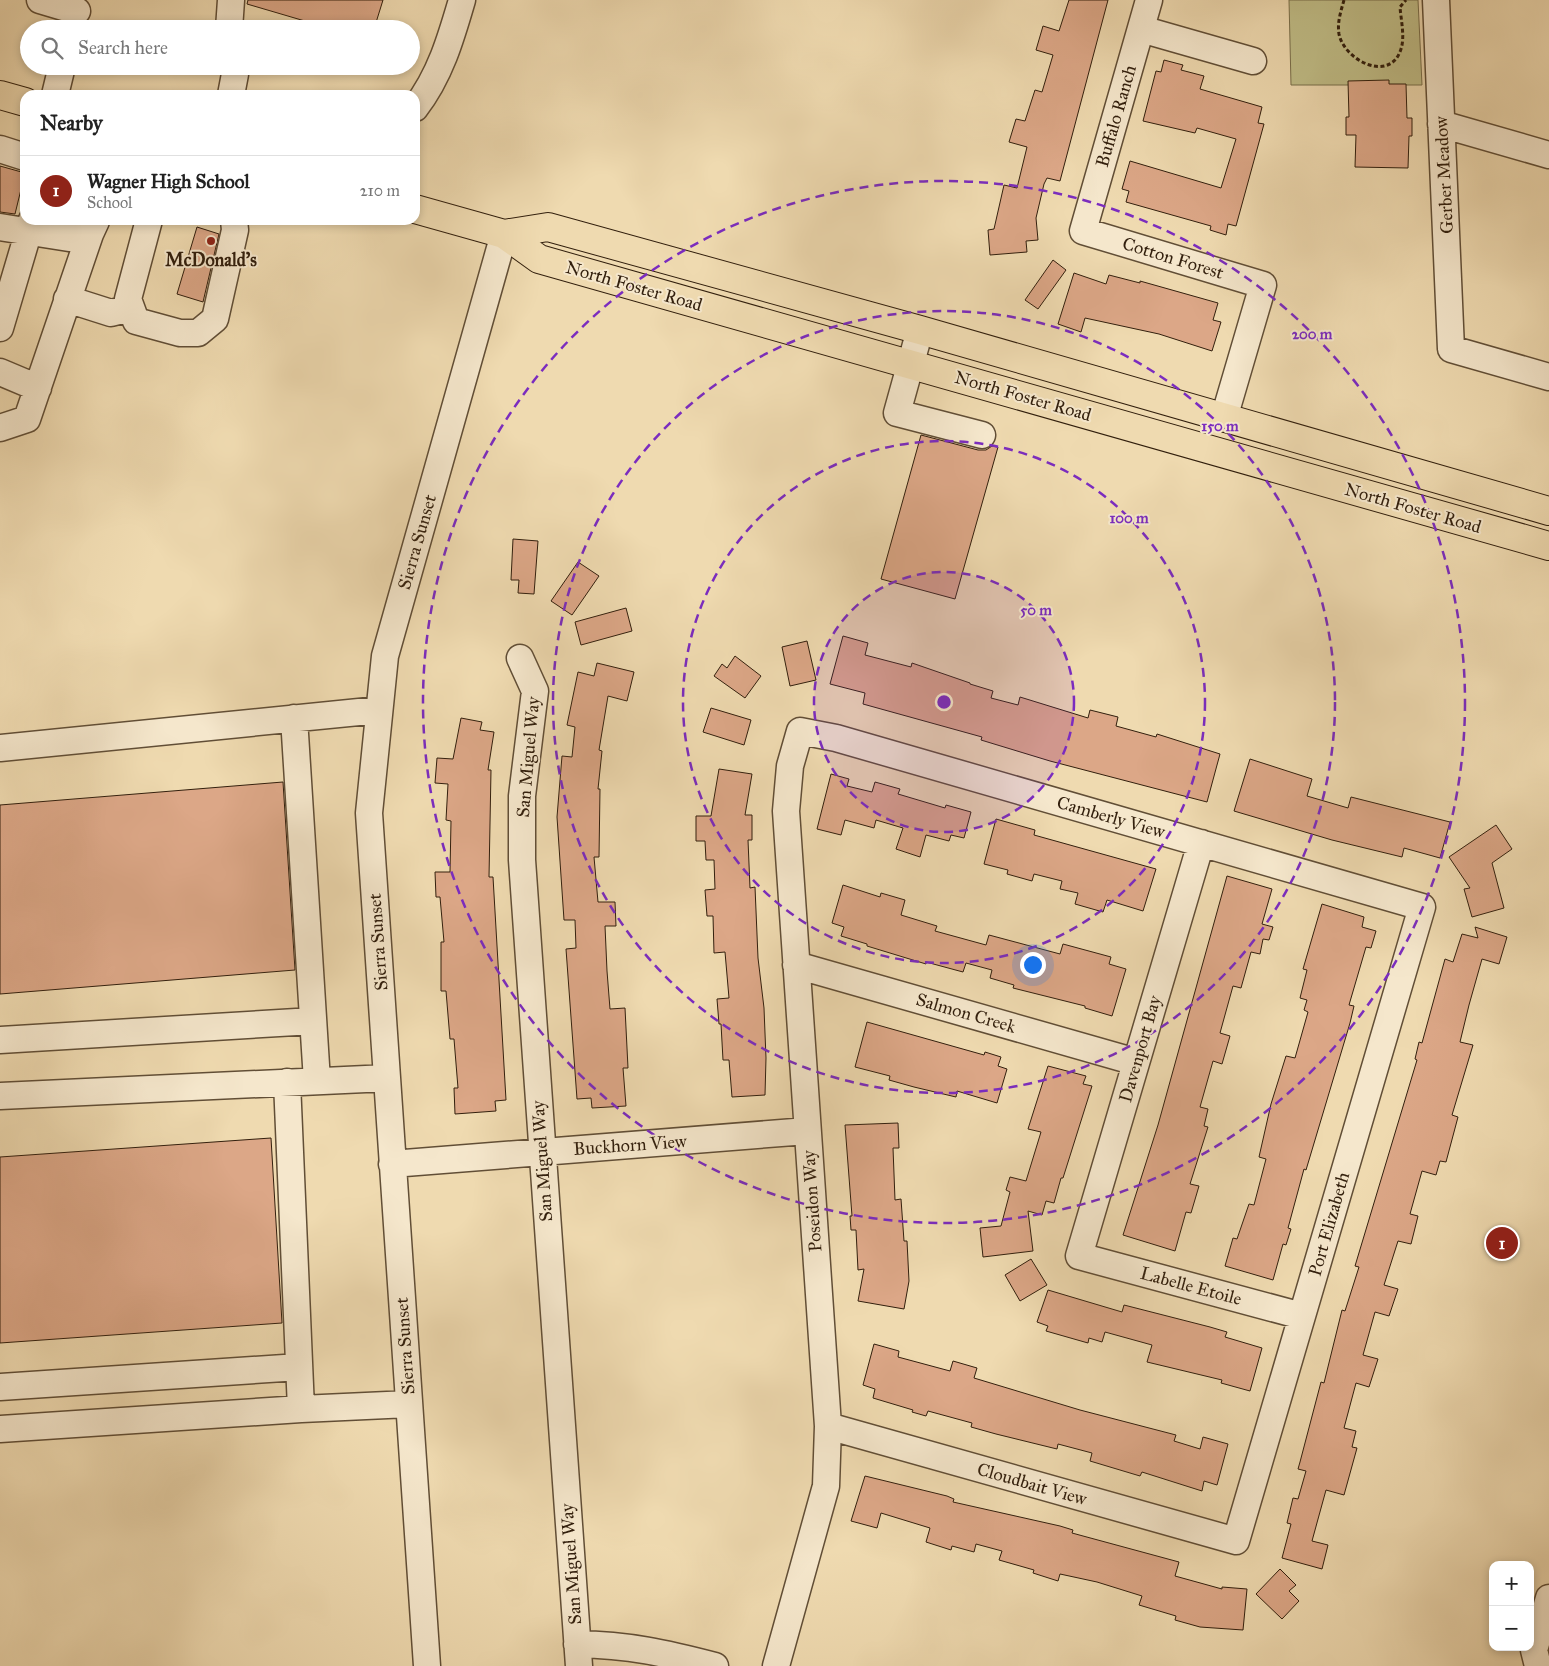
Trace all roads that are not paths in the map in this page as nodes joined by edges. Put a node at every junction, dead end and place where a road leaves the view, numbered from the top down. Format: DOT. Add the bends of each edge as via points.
graph roads {
  1 [pos="40,0"];
  2 [pos="231,0"];
  3 [pos="462,0"];
  4 [pos="1149,0"];
  5 [pos="1436,0"];
  6 [pos="76,13"];
  7 [pos="230,20"];
  8 [pos="1141,29"];
  9 [pos="1253,61"];
  10 [pos="60,75"];
  11 [pos="235,75"];
  12 [pos="56,90"];
  13 [pos="232,90"];
  14 [pos="0,95"];
  15 [pos="420,100"];
  16 [pos="20,101"];
  17 [pos="1441,124"];
  18 [pos="0,149"];
  19 [pos="20,155"];
  20 [pos="1549,155"];
  21 [pos="420,210"];
  22 [pos="148,225"];
  23 [pos="234,225"];
  24 [pos="0,226"];
  25 [pos="31,226"];
  26 [pos="93,227"];
  27 [pos="1083,231"];
  28 [pos="504,234"];
  29 [pos="68,299"];
  30 [pos="131,308"];
  31 [pos="0,328"];
  32 [pos="920,330"];
  33 [pos="910,364"];
  34 [pos="0,372"];
  35 [pos="1549,377"];
  36 [pos="38,388"];
  37 [pos="1224,418"];
  38 [pos="0,428"];
  39 [pos="982,435"];
  40 [pos="1549,512"];
  41 [pos="1549,546"];
  42 [pos="520,658"];
  43 [pos="379,710"];
  44 [pos="294,718"];
  45 [pos="800,731"];
  46 [pos="0,748"];
  47 [pos="1200,843"];
  48 [pos="1422,907"];
  49 [pos="796,965"];
  50 [pos="313,1021"];
  51 [pos="0,1040"];
  52 [pos="1136,1062"];
  53 [pos="387,1078"];
  54 [pos="317,1081"];
  55 [pos="287,1082"];
  56 [pos="0,1096"];
  57 [pos="807,1131"];
  58 [pos="541,1152"];
  59 [pos="392,1164"];
  60 [pos="1080,1256"];
  61 [pos="1302,1316"];
  62 [pos="299,1367"];
  63 [pos="0,1387"];
  64 [pos="409,1404"];
  65 [pos="301,1409"];
  66 [pos="828,1426"];
  67 [pos="0,1429"];
  68 [pos="1236,1542"];
  69 [pos="1549,1598"];
  70 [pos="578,1655"];
  71 [pos="427,1666"];
  72 [pos="715,1666"];
  73 [pos="776,1666"];
  74 [pos="1538,1666"];
  1 -- 6 [label="street"];
  2 -- 7 [label="street"];
  3 -- 15 [label="street" via="450,43 433,81"];
  4 -- 8 [label="street, Buffalo Ranch"];
  5 -- 17 [label="street, Gerber Meadow"];
  8 -- 9 [label="street"];
  8 -- 27 [label="street, Buffalo Ranch"];
  10 -- 12 [label="street"];
  11 -- 13 [label="street"];
  14 -- 16 [label="main road"];
  17 -- 20 [label="street"];
  17 -- 35 [label="street, Gerber Meadow" via="1451,349"];
  18 -- 19 [label="street"];
  21 -- 28 [label="main road, North Foster Road"];
  22 -- 30 [label="street" via="128,299"];
  23 -- 30 [label="street" via="215,319 198,333 180,333 136,321"];
  24 -- 25 [label="street"];
  25 -- 26 [label="street" via="69,238"];
  25 -- 31 [label="street"];
  26 -- 29 [label="street"];
  27 -- 37 [label="street, Cotton Forest" via="1263,285"];
  28 -- 32 [label="main road, North Foster Road" via="548,228"];
  28 -- 33 [label="main road, North Foster Road" via="539,259"];
  28 -- 43 [label="street, Sierra Sunset" via="385,656"];
  29 -- 30 [label="street" via="111,313"];
  29 -- 36 [label="street"];
  32 -- 33 [label="street"];
  32 -- 37 [label="main road, North Foster Road"];
  33 -- 39 [label="street" via="897,413"];
  33 -- 41 [label="main road, North Foster Road"];
  34 -- 36 [label="street"];
  36 -- 38 [label="street" via="28,419"];
  37 -- 40 [label="main road, North Foster Road"];
  42 -- 58 [label="street, San Miguel Way" via="535,691 522,796 522,841"];
  43 -- 44 [label="street"];
  43 -- 53 [label="street, Sierra Sunset" via="369,813"];
  44 -- 46 [label="street"];
  44 -- 50 [label="street"];
  45 -- 47 [label="street, Camberly View" via="836,738"];
  45 -- 49 [label="street, Poseidon Way" via="790,766 786,811"];
  47 -- 48 [label="street, Camberly View"];
  47 -- 52 [label="street, Davenport Bay"];
  48 -- 61 [label="street, Port Elizabeth"];
  49 -- 52 [label="street, Salmon Creek"];
  49 -- 57 [label="street, Poseidon Way"];
  50 -- 51 [label="street"];
  50 -- 54 [label="street"];
  52 -- 60 [label="street, Davenport Bay"];
  53 -- 54 [label="street"];
  53 -- 59 [label="street, Sierra Sunset"];
  54 -- 55 [label="street"];
  55 -- 56 [label="street"];
  55 -- 62 [label="street"];
  57 -- 58 [label="street, Buckhorn View"];
  57 -- 66 [label="street, Poseidon Way"];
  58 -- 59 [label="street, Buckhorn View"];
  58 -- 70 [label="street, San Miguel Way"];
  59 -- 64 [label="street, Sierra Sunset"];
  60 -- 61 [label="street, Labelle Etoile"];
  61 -- 68 [label="street, Port Elizabeth"];
  62 -- 63 [label="street"];
  62 -- 65 [label="street"];
  64 -- 65 [label="street"];
  64 -- 71 [label="street, Sierra Sunset"];
  65 -- 67 [label="street"];
  66 -- 68 [label="street, Cloudbait View"];
  66 -- 73 [label="street, Poseidon Way" via="826,1486"];
  69 -- 74 [label="street" via="1534,1650"];
  70 -- 72 [label="street" via="628,1646"];
}
